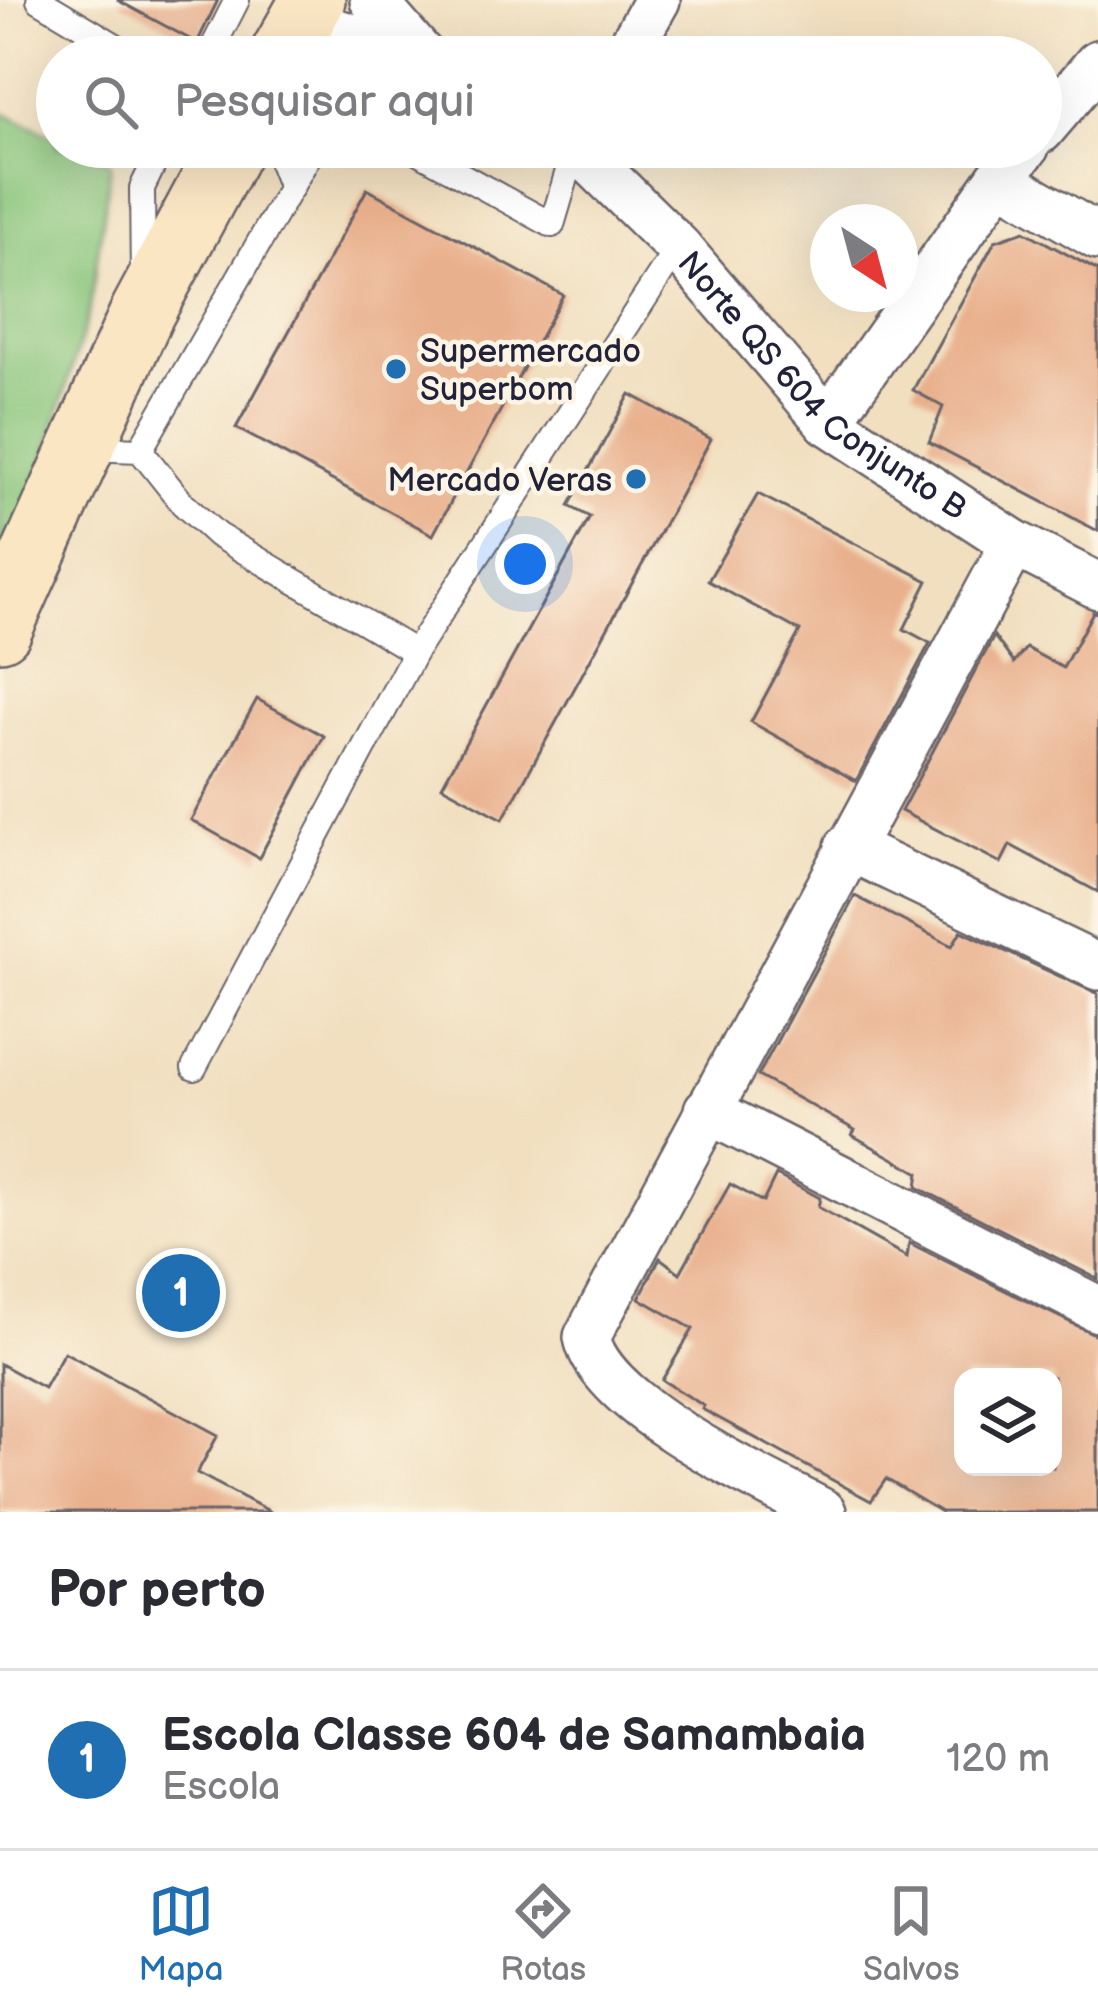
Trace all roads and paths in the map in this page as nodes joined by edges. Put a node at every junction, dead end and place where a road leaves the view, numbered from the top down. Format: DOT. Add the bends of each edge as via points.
graph roads {
  1 [pos="237,0"];
  2 [pos="373,0"];
  3 [pos="657,0"];
  4 [pos="50,3"];
  5 [pos="299,26"];
  6 [pos="101,36"];
  7 [pos="219,36"];
  8 [pos="338,36"];
  9 [pos="403,36"];
  10 [pos="637,36"];
  11 [pos="1098,63"];
  12 [pos="1062,105"];
  13 [pos="152,168"];
  14 [pos="220,168"];
  15 [pos="283,168"];
  16 [pos="302,168"];
  17 [pos="448,168"];
  18 [pos="570,168"];
  19 [pos="597,168"];
  20 [pos="1009,168"];
  21 [pos="1019,168"];
  22 [pos="291,188"];
  23 [pos="1098,237"];
  24 [pos="678,247"];
  25 [pos="143,311"];
  26 [pos="828,422"];
  27 [pos="79,448"];
  28 [pos="140,450"];
  29 [pos="1014,543"];
  30 [pos="1098,586"];
  31 [pos="0,628"];
  32 [pos="415,652"];
  33 [pos="848,847"];
  34 [pos="1098,968"];
  35 [pos="194,1068"];
  36 [pos="707,1110"];
  37 [pos="1098,1309"];
  38 [pos="816,1510"];
  1 -- 7 [label="lane"];
  2 -- 9 [label="street"];
  3 -- 10 [label="street"];
  4 -- 6 [label="lane"];
  5 -- 8 [label="street"];
  11 -- 12 [label="street"];
  13 -- 25 [label="lane" via="142,188"];
  14 -- 25 [label="main road"];
  15 -- 22 [label="lane"];
  16 -- 22 [label="lane"];
  17 -- 18 [label="lane" via="552,225"];
  19 -- 24 [label="street, Norte QS 604 Conjunto B"];
  20 -- 26 [label="street"];
  21 -- 23 [label="street"];
  22 -- 28 [label="lane"];
  24 -- 26 [label="street, Norte QS 604 Conjunto B"];
  24 -- 32 [label="lane"];
  25 -- 27 [label="main road"];
  26 -- 29 [label="street, Norte QS 604 Conjunto B"];
  27 -- 28 [label="lane"];
  27 -- 31 [label="main road"];
  28 -- 32 [label="lane" via="217,535"];
  29 -- 30 [label="street, Norte QS 604 Conjunto B"];
  29 -- 33 [label="street"];
  32 -- 35 [label="lane"];
  33 -- 34 [label="street"];
  33 -- 36 [label="street"];
  36 -- 37 [label="street"];
  36 -- 38 [label="street" via="587,1336 590,1355 687,1441"];
}
